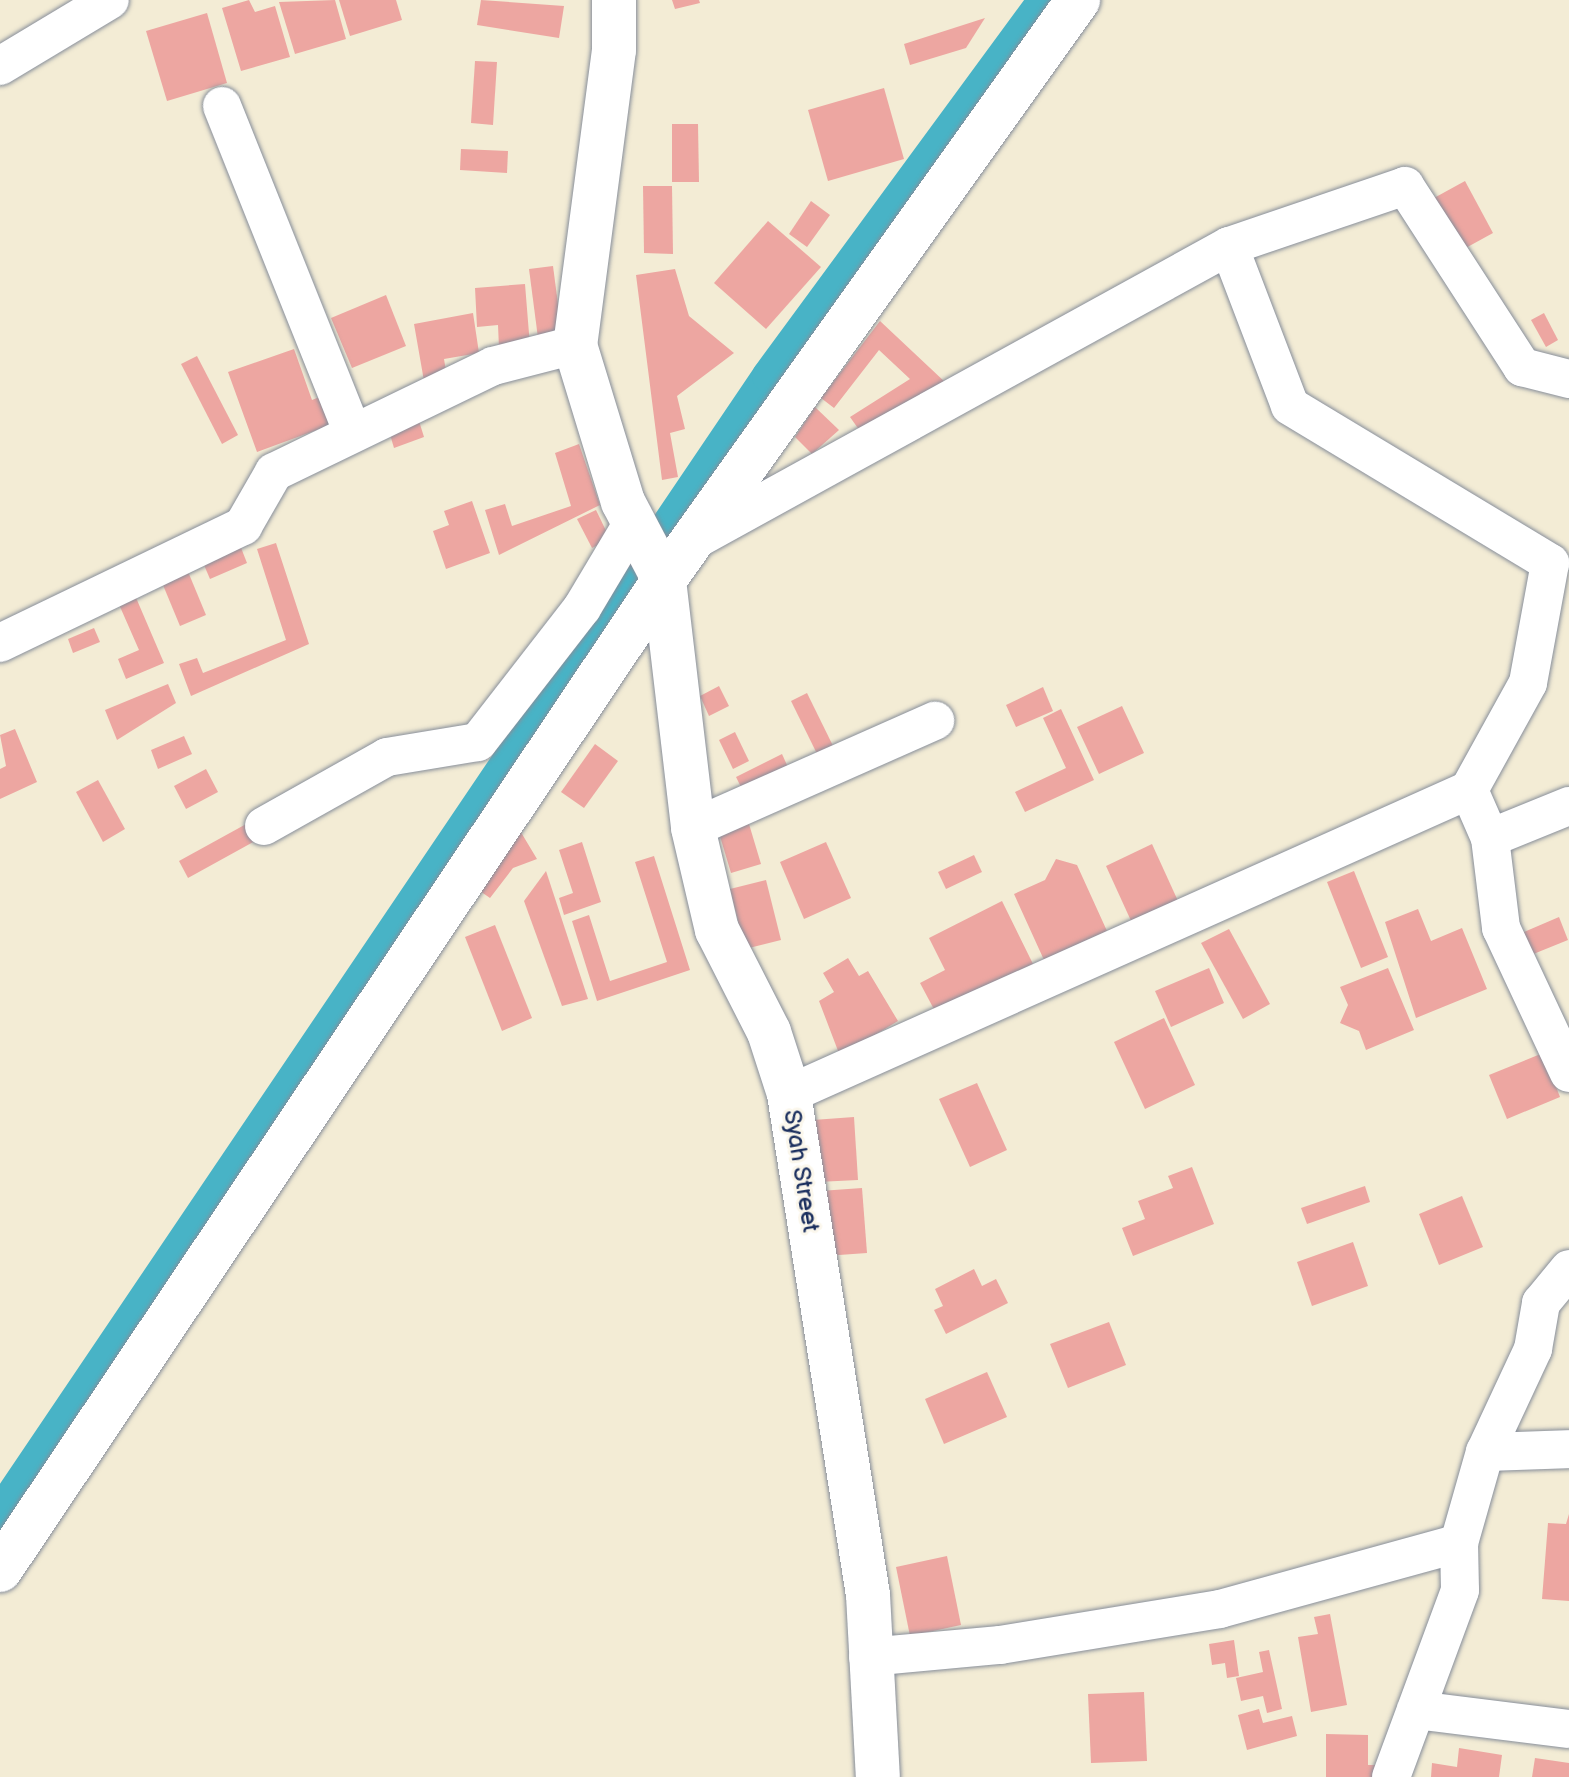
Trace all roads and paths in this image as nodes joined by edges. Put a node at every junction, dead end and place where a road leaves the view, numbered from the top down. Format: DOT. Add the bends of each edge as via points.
graph roads {
  1 [pos="110,0"];
  2 [pos="614,0"];
  3 [pos="1078,0"];
  4 [pos="0,66"];
  5 [pos="222,106"];
  6 [pos="1229,246"];
  7 [pos="575,345"];
  8 [pos="1569,379"];
  9 [pos="353,433"];
  10 [pos="691,542"];
  11 [pos="648,553"];
  12 [pos="0,643"];
  13 [pos="935,721"];
  14 [pos="1469,790"];
  15 [pos="1569,806"];
  16 [pos="264,826"];
  17 [pos="693,828"];
  18 [pos="1490,838"];
  19 [pos="1569,1073"];
  20 [pos="789,1094"];
  21 [pos="1569,1269"];
  22 [pos="1569,1449"];
  23 [pos="1485,1452"];
  24 [pos="1459,1543"];
  25 [pos="0,1570"];
  26 [pos="868,1657"];
  27 [pos="1416,1710"];
  28 [pos="1569,1729"];
  29 [pos="878,1777"];
  30 [pos="1391,1777"];
  1 -- 4 [label="street"];
  2 -- 7 [label="street" via="614,50"];
  3 -- 10 [label="street"];
  5 -- 9 [label="street"];
  6 -- 8 [label="street" via="1405,186 1522,367"];
  6 -- 10 [label="street"];
  6 -- 14 [label="street" via="1290,406 1550,563 1528,683"];
  7 -- 9 [label="street" via="493,366"];
  7 -- 11 [label="street, Syah Street"];
  9 -- 12 [label="street" via="274,472 243,526"];
  10 -- 11 [label="street"];
  11 -- 16 [label="street" via="582,608 478,742 387,757"];
  11 -- 17 [label="street, Syah Street"];
  11 -- 25 [label="street"];
  13 -- 17 [label="street"];
  14 -- 18 [label="street"];
  14 -- 20 [label="street"];
  15 -- 18 [label="street"];
  17 -- 20 [label="street, Syah Street" via="717,930 769,1032"];
  18 -- 19 [label="street" via="1501,928"];
  20 -- 26 [label="street, Syah Street" via="823,1340 847,1444 868,1595"];
  21 -- 23 [label="street" via="1541,1303 1533,1349"];
  22 -- 23 [label="street"];
  23 -- 24 [label="street"];
  24 -- 26 [label="street" via="1220,1609 1000,1645"];
  24 -- 27 [label="street" via="1460,1590"];
  26 -- 29 [label="street, Syah Street"];
  27 -- 28 [label="street"];
  27 -- 30 [label="street"];
}
